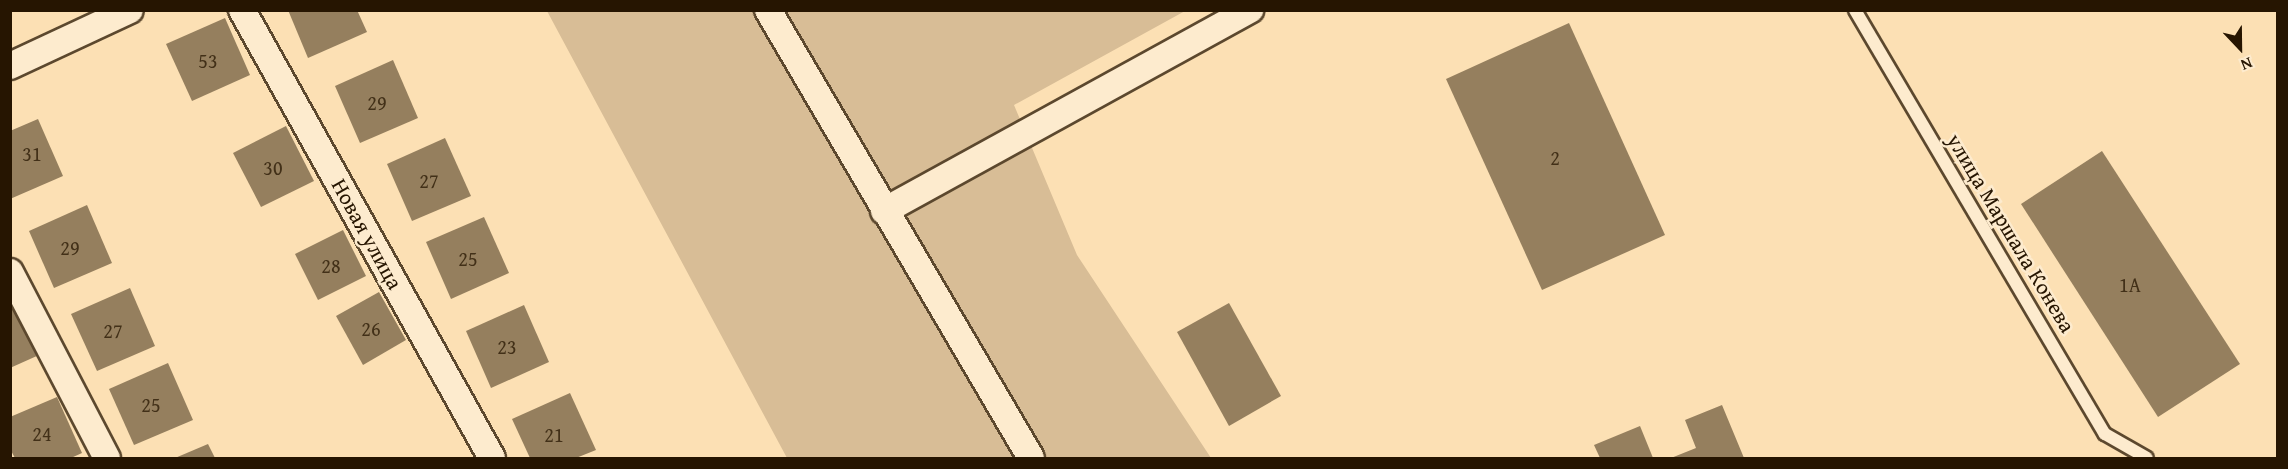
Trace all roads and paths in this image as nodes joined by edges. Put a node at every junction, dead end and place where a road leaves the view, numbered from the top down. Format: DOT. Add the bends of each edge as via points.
graph roads {
  1 [pos="130,10"];
  2 [pos="242,10"];
  3 [pos="768,10"];
  4 [pos="1250,10"];
  5 [pos="1855,10"];
  6 [pos="10,66"];
  7 [pos="884,210"];
  8 [pos="10,273"];
  9 [pos="107,459"];
  10 [pos="492,459"];
  11 [pos="1031,459"];
  12 [pos="2147,459"];
  1 -- 6 [label="street"];
  2 -- 10 [label="street, Новая улица"];
  3 -- 7 [label="street"];
  4 -- 7 [label="street"];
  5 -- 12 [label="lane, улица Маршала Конева" via="2105,434"];
  7 -- 11 [label="street"];
  8 -- 9 [label="street"];
}
